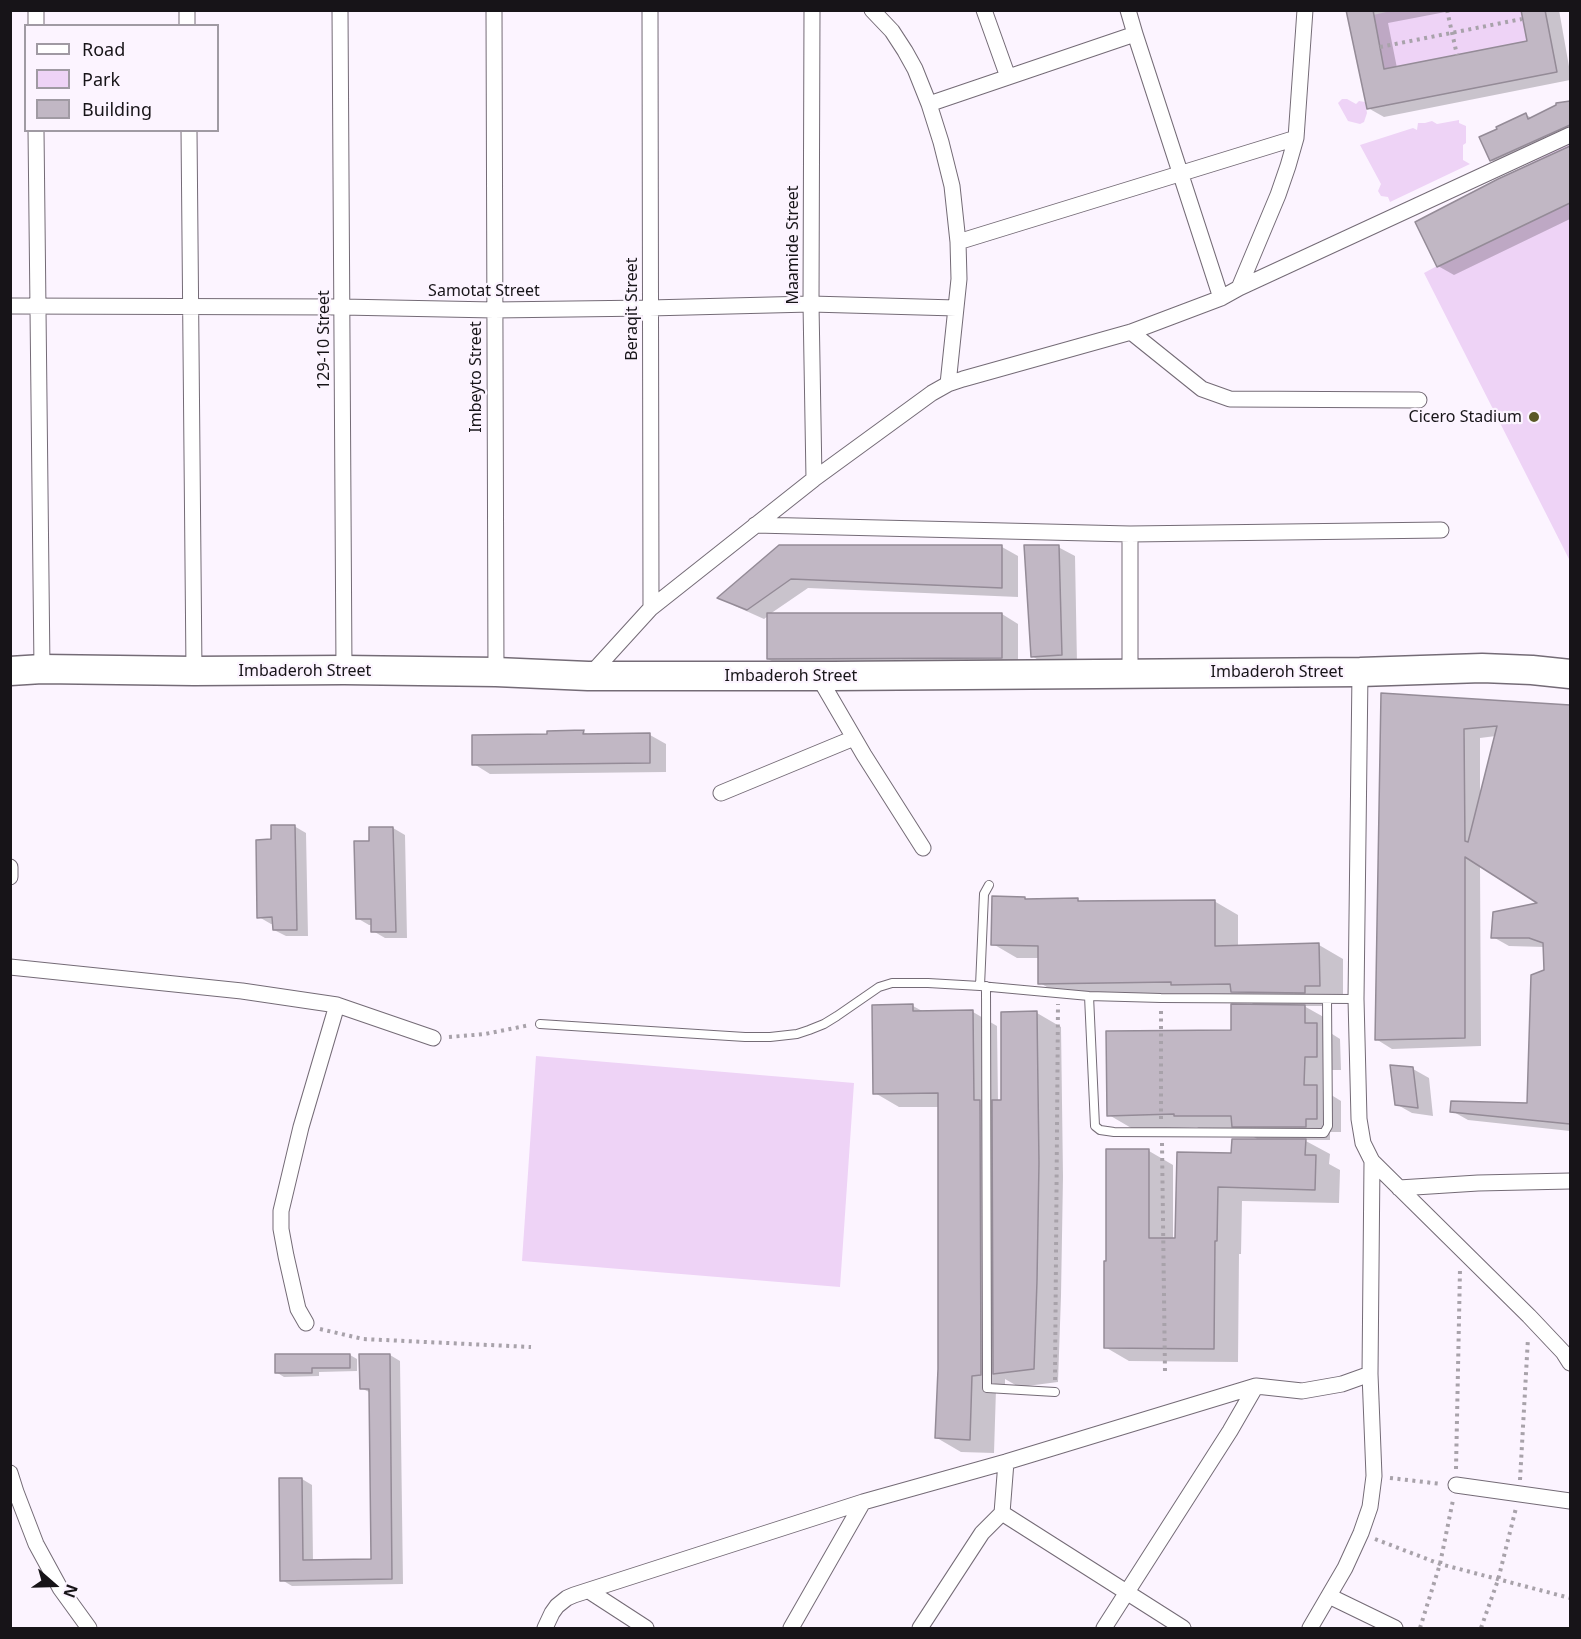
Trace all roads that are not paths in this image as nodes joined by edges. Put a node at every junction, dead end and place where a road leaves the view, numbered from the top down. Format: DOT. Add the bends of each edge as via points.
graph roads {
  1 [pos="340,10"];
  2 [pos="494,10"];
  3 [pos="650,10"];
  4 [pos="812,10"];
  5 [pos="872,10"];
  6 [pos="984,10"];
  7 [pos="1128,10"];
  8 [pos="1305,10"];
  9 [pos="1135,34"];
  10 [pos="1008,77"];
  11 [pos="929,104"];
  12 [pos="36,132"];
  13 [pos="189,132"];
  14 [pos="1570,135"];
  15 [pos="1296,138"];
  16 [pos="1180,173"];
  17 [pos="958,242"];
  18 [pos="1239,288"];
  19 [pos="1221,298"];
  20 [pos="811,303"];
  21 [pos="10,306"];
  22 [pos="37,306"];
  23 [pos="192,307"];
  24 [pos="342,307"];
  25 [pos="649,308"];
  26 [pos="957,308"];
  27 [pos="494,310"];
  28 [pos="1131,332"];
  29 [pos="948,384"];
  30 [pos="1419,400"];
  31 [pos="814,479"];
  32 [pos="755,525"];
  33 [pos="1441,530"];
  34 [pos="1130,534"];
  35 [pos="651,608"];
  36 [pos="42,669"];
  37 [pos="344,670"];
  38 [pos="10,671"];
  39 [pos="194,671"];
  40 [pos="496,672"];
  41 [pos="1360,672"];
  42 [pos="1130,673"];
  43 [pos="1570,674"];
  44 [pos="588,676"];
  45 [pos="818,676"];
  46 [pos="854,738"];
  47 [pos="721,793"];
  48 [pos="923,848"];
  49 [pos="10,867"];
  50 [pos="10,878"];
  51 [pos="989,885"];
  52 [pos="10,967"];
  53 [pos="983,986"];
  54 [pos="1089,996"];
  55 [pos="1327,999"];
  56 [pos="1356,999"];
  57 [pos="337,1005"];
  58 [pos="540,1024"];
  59 [pos="433,1038"];
  60 [pos="1372,1161"];
  61 [pos="1570,1181"];
  62 [pos="1399,1188"];
  63 [pos="306,1323"];
  64 [pos="1570,1363"];
  65 [pos="1370,1374"];
  66 [pos="1256,1386"];
  67 [pos="1054,1392"];
  68 [pos="1006,1462"];
  69 [pos="10,1473"];
  70 [pos="1456,1485"];
  71 [pos="1570,1501"];
  72 [pos="863,1502"];
  73 [pos="1002,1513"];
  74 [pos="589,1591"];
  75 [pos="1127,1592"];
  76 [pos="1329,1596"];
  77 [pos="89,1629"];
  78 [pos="545,1629"];
  79 [pos="646,1629"];
  80 [pos="791,1629"];
  81 [pos="920,1629"];
  82 [pos="1104,1629"];
  83 [pos="1183,1629"];
  84 [pos="1310,1629"];
  85 [pos="1395,1629"];
  1 -- 24 [label="street, 129-10 Street"];
  2 -- 27 [label="street, Imbeyto Street"];
  3 -- 25 [label="street, Beraqit Street"];
  4 -- 20 [label="street, Maamide Street"];
  5 -- 11 [label="street" via="905,51"];
  6 -- 10 [label="street"];
  7 -- 9 [label="street"];
  8 -- 15 [label="street"];
  9 -- 10 [label="street"];
  9 -- 16 [label="street"];
  10 -- 11 [label="street"];
  11 -- 17 [label="street" via="952,186"];
  12 -- 22 [label="street"];
  13 -- 23 [label="street"];
  14 -- 18 [label="street"];
  15 -- 16 [label="street"];
  15 -- 18 [label="street" via="1278,195"];
  16 -- 17 [label="street"];
  16 -- 19 [label="street"];
  17 -- 26 [label="street"];
  18 -- 19 [label="street"];
  19 -- 28 [label="street"];
  20 -- 25 [label="street, Samotat Street"];
  20 -- 26 [label="street, Samotat Street"];
  20 -- 31 [label="street, Maamide Street"];
  21 -- 22 [label="street, Samotat Street"];
  22 -- 23 [label="street, Samotat Street"];
  22 -- 36 [label="street"];
  23 -- 24 [label="street, Samotat Street"];
  23 -- 39 [label="street"];
  24 -- 27 [label="street, Samotat Street"];
  24 -- 37 [label="street, 129-10 Street"];
  25 -- 27 [label="street, Samotat Street"];
  25 -- 35 [label="street, Beraqit Street"];
  26 -- 29 [label="street"];
  27 -- 40 [label="street, Imbeyto Street"];
  28 -- 29 [label="street"];
  28 -- 30 [label="street" via="1202,389 1230,399"];
  29 -- 31 [label="street"];
  31 -- 32 [label="street"];
  32 -- 34 [label="street"];
  32 -- 35 [label="street"];
  33 -- 34 [label="street"];
  34 -- 42 [label="street"];
  35 -- 44 [label="street"];
  36 -- 38 [label="highway, Imbaderoh Street"];
  36 -- 39 [label="highway, Imbaderoh Street"];
  37 -- 39 [label="highway, Imbaderoh Street"];
  37 -- 40 [label="highway, Imbaderoh Street"];
  40 -- 44 [label="highway, Imbaderoh Street"];
  41 -- 42 [label="highway, Imbaderoh Street"];
  41 -- 43 [label="highway, Imbaderoh Street" via="1482,668"];
  41 -- 56 [label="street"];
  42 -- 45 [label="highway, Imbaderoh Street"];
  44 -- 45 [label="highway, Imbaderoh Street"];
  45 -- 46 [label="street"];
  46 -- 47 [label="street"];
  46 -- 48 [label="street"];
  49 -- 50 [label="street"];
  51 -- 53 [label="lane" via="984,894"];
  52 -- 57 [label="street"];
  53 -- 54 [label="lane"];
  53 -- 58 [label="lane" via="892,983 879,987 824,1024 797,1034 770,1037"];
  53 -- 67 [label="lane" via="987,1388"];
  54 -- 55 [label="lane"];
  54 -- 55 [label="lane" via="1095,1126 1106,1132 1323,1133 1328,1126"];
  55 -- 56 [label="lane"];
  56 -- 60 [label="street" via="1360,1125"];
  57 -- 59 [label="street"];
  57 -- 63 [label="street" via="281,1211 286,1256 298,1309"];
  60 -- 62 [label="street"];
  60 -- 65 [label="street"];
  61 -- 62 [label="street"];
  62 -- 64 [label="street" via="1529,1316"];
  65 -- 66 [label="street" via="1302,1391"];
  65 -- 76 [label="street" via="1374,1476 1370,1507"];
  66 -- 68 [label="street"];
  66 -- 75 [label="street"];
  68 -- 72 [label="street"];
  68 -- 73 [label="street"];
  69 -- 77 [label="street" via="36,1544"];
  70 -- 71 [label="street"];
  72 -- 74 [label="street"];
  72 -- 80 [label="street"];
  73 -- 75 [label="street"];
  73 -- 81 [label="street" via="982,1533"];
  74 -- 78 [label="street" via="561,1603"];
  74 -- 79 [label="street"];
  75 -- 82 [label="street"];
  75 -- 83 [label="street"];
  76 -- 84 [label="street"];
  76 -- 85 [label="street"];
}
